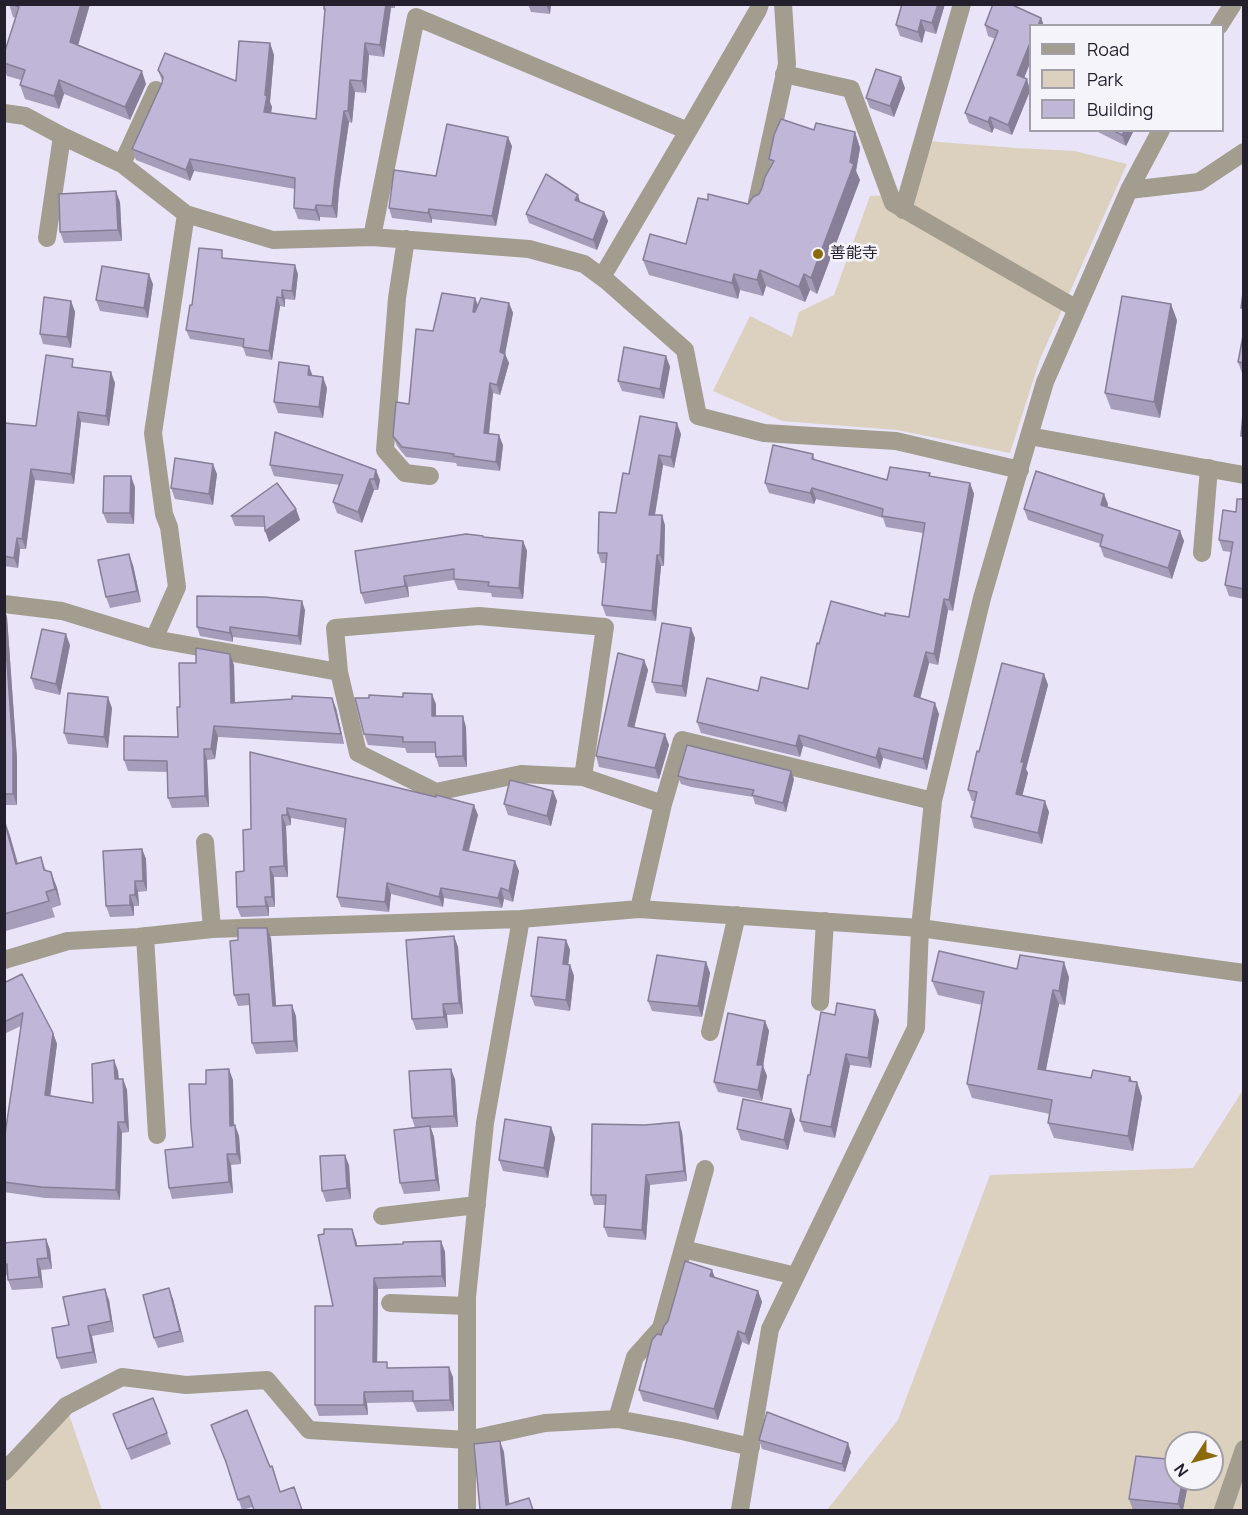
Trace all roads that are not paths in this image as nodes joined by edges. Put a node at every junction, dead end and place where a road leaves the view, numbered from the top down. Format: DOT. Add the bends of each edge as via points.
graph roads {
  1 [pos="760,4"];
  2 [pos="783,4"];
  3 [pos="962,4"];
  4 [pos="1233,4"];
  5 [pos="417,11"];
  6 [pos="1221,24"];
  7 [pos="784,74"];
  8 [pos="156,90"];
  9 [pos="4,112"];
  10 [pos="688,131"];
  11 [pos="1160,132"];
  12 [pos="62,136"];
  13 [pos="1244,153"];
  14 [pos="122,164"];
  15 [pos="1129,190"];
  16 [pos="757,202"];
  17 [pos="903,210"];
  18 [pos="186,213"];
  19 [pos="372,237"];
  20 [pos="47,238"];
  21 [pos="406,239"];
  22 [pos="602,277"];
  23 [pos="1077,309"];
  24 [pos="1029,436"];
  25 [pos="1209,468"];
  26 [pos="1020,470"];
  27 [pos="1244,475"];
  28 [pos="430,476"];
  29 [pos="1202,553"];
  30 [pos="4,604"];
  31 [pos="154,639"];
  32 [pos="339,672"];
  33 [pos="583,777"];
  34 [pos="933,801"];
  35 [pos="663,804"];
  36 [pos="205,842"];
  37 [pos="639,909"];
  38 [pos="737,915"];
  39 [pos="521,919"];
  40 [pos="825,921"];
  41 [pos="920,928"];
  42 [pos="212,929"];
  43 [pos="145,936"];
  44 [pos="4,960"];
  45 [pos="1244,974"];
  46 [pos="819,1002"];
  47 [pos="710,1032"];
  48 [pos="157,1135"];
  49 [pos="705,1169"];
  50 [pos="477,1205"];
  51 [pos="382,1216"];
  52 [pos="683,1250"];
  53 [pos="796,1276"];
  54 [pos="390,1303"];
  55 [pos="467,1306"];
  56 [pos="617,1419"];
  57 [pos="467,1440"];
  58 [pos="751,1447"];
  59 [pos="1244,1449"];
  60 [pos="4,1472"];
  61 [pos="467,1510"];
  62 [pos="740,1510"];
  63 [pos="1223,1510"];
  1 -- 10 [label="street"];
  2 -- 7 [label="street" via="787,64"];
  3 -- 17 [label="street"];
  4 -- 6 [label="street"];
  5 -- 10 [label="street"];
  5 -- 19 [label="street"];
  7 -- 16 [label="street"];
  7 -- 17 [label="street" via="851,89 893,203"];
  8 -- 14 [label="street"];
  9 -- 12 [label="street" via="25,116"];
  10 -- 22 [label="street"];
  11 -- 15 [label="street"];
  12 -- 14 [label="street"];
  12 -- 20 [label="street"];
  13 -- 15 [label="street" via="1199,182"];
  14 -- 18 [label="street"];
  15 -- 23 [label="street"];
  17 -- 23 [label="street"];
  18 -- 19 [label="street" via="273,240"];
  18 -- 31 [label="street" via="153,433 177,587"];
  19 -- 21 [label="street"];
  21 -- 22 [label="street" via="529,249 584,264"];
  21 -- 28 [label="street" via="397,297 385,450 405,473"];
  22 -- 26 [label="street" via="685,350 698,416 764,433 896,441"];
  23 -- 24 [label="street" via="1045,382"];
  24 -- 25 [label="street"];
  24 -- 26 [label="street"];
  25 -- 27 [label="street"];
  25 -- 29 [label="street"];
  26 -- 34 [label="street" via="982,598"];
  30 -- 31 [label="street" via="62,611"];
  31 -- 32 [label="street"];
  32 -- 33 [label="street" via="358,753 436,792 521,774"];
  32 -- 33 [label="street" via="335,628 479,616 605,627"];
  33 -- 35 [label="street"];
  34 -- 35 [label="street" via="682,740"];
  34 -- 41 [label="street"];
  35 -- 37 [label="street"];
  36 -- 42 [label="street"];
  37 -- 38 [label="street"];
  37 -- 39 [label="street"];
  38 -- 40 [label="street"];
  38 -- 47 [label="street"];
  39 -- 42 [label="street"];
  39 -- 50 [label="street" via="485,1122"];
  40 -- 41 [label="street"];
  40 -- 46 [label="street"];
  41 -- 45 [label="street"];
  41 -- 53 [label="street" via="916,1028"];
  42 -- 43 [label="street"];
  43 -- 44 [label="street" via="68,941"];
  43 -- 48 [label="street"];
  49 -- 52 [label="street"];
  50 -- 51 [label="street"];
  50 -- 55 [label="street"];
  52 -- 53 [label="street"];
  52 -- 56 [label="street" via="661,1328 635,1357"];
  53 -- 58 [label="street" via="770,1329"];
  54 -- 55 [label="street"];
  55 -- 57 [label="street"];
  56 -- 57 [label="street" via="545,1423"];
  56 -- 58 [label="street"];
  57 -- 60 [label="street" via="309,1430 267,1380 186,1385 122,1377 66,1406"];
  57 -- 61 [label="street"];
  58 -- 62 [label="street"];
  59 -- 63 [label="street"];
}
